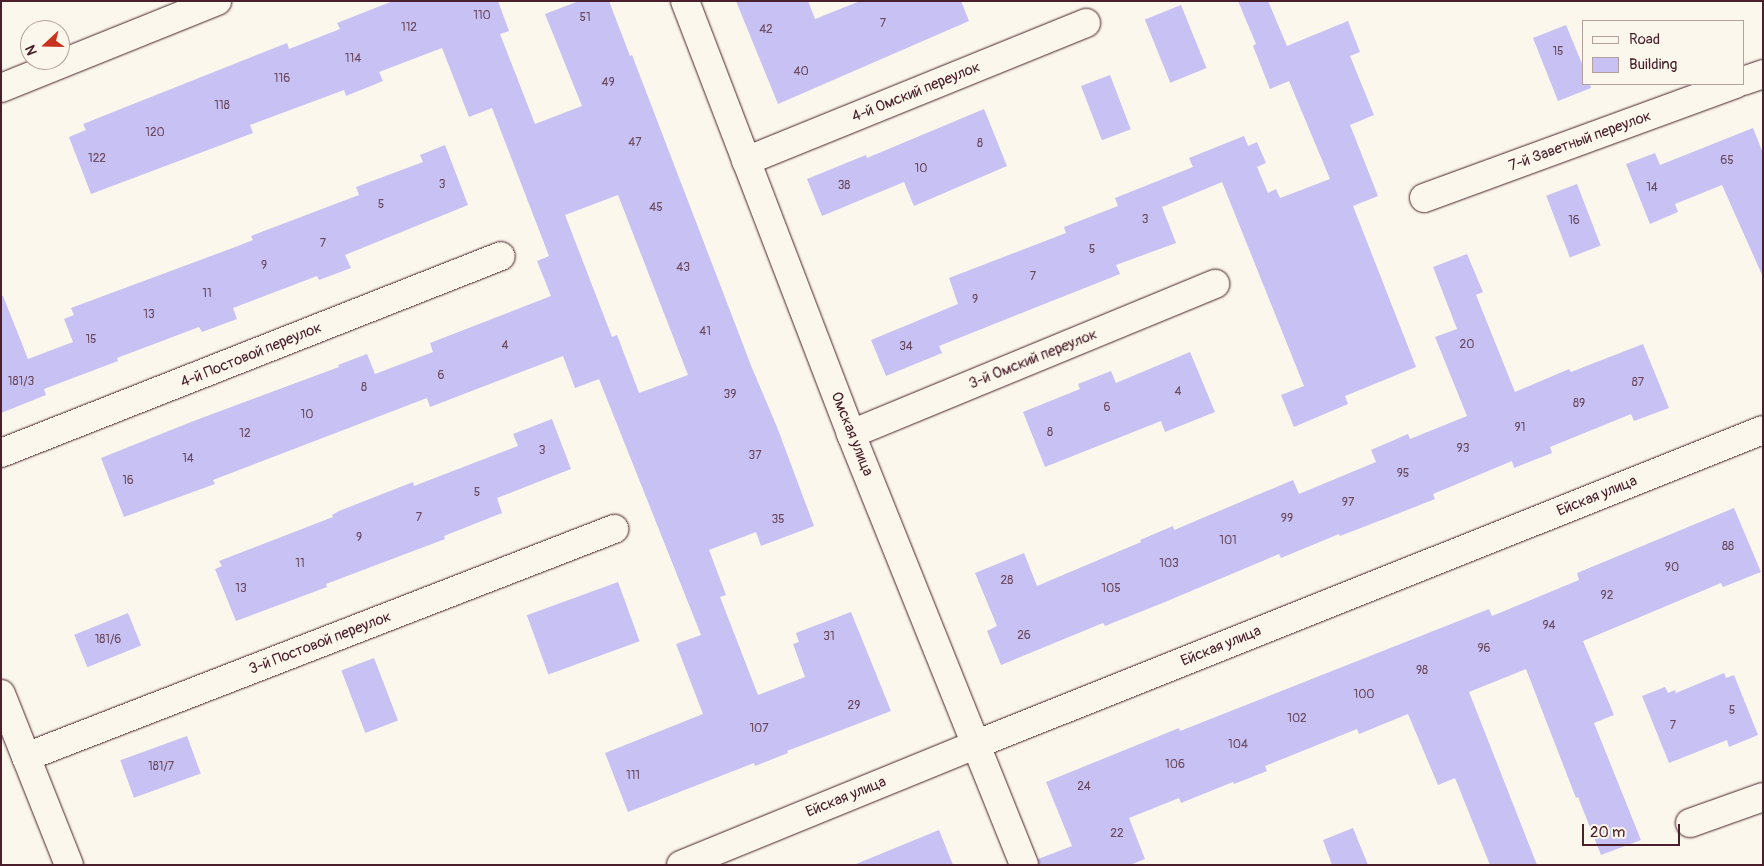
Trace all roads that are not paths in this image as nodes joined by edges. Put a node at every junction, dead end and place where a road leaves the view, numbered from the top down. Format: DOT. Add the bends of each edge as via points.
graph roads {
  1 [pos="217,1"];
  2 [pos="685,1"];
  3 [pos="1086,23"];
  4 [pos="1763,74"];
  5 [pos="1744,81"];
  6 [pos="1733,85"];
  7 [pos="1,88"];
  8 [pos="746,161"];
  9 [pos="1424,198"];
  10 [pos="501,256"];
  11 [pos="1215,284"];
  12 [pos="1763,430"];
  13 [pos="851,434"];
  14 [pos="1,453"];
  15 [pos="614,529"];
  16 [pos="1,694"];
  17 [pos="977,744"];
  18 [pos="26,757"];
  19 [pos="1763,797"];
  20 [pos="1690,824"];
  21 [pos="69,865"];
  22 [pos="681,865"];
  23 [pos="1024,865"];
  1 -- 7 [label="street"];
  2 -- 8 [label="street, Омская улица"];
  3 -- 8 [label="street, 4-й Омский переулок"];
  4 -- 5 [label="street"];
  6 -- 9 [label="street, 7-й Заветный переулок"];
  8 -- 13 [label="street, Омская улица"];
  10 -- 14 [label="street, 4-й Постовой переулок"];
  11 -- 13 [label="street, 3-й Омский переулок"];
  12 -- 17 [label="street, Ейская улица"];
  13 -- 17 [label="street, Омская улица"];
  15 -- 18 [label="street, 3-й Постовой переулок"];
  16 -- 18 [label="street"];
  17 -- 22 [label="street, Ейская улица"];
  17 -- 23 [label="street, Омская улица"];
  18 -- 21 [label="street"];
  19 -- 20 [label="street"];
}
